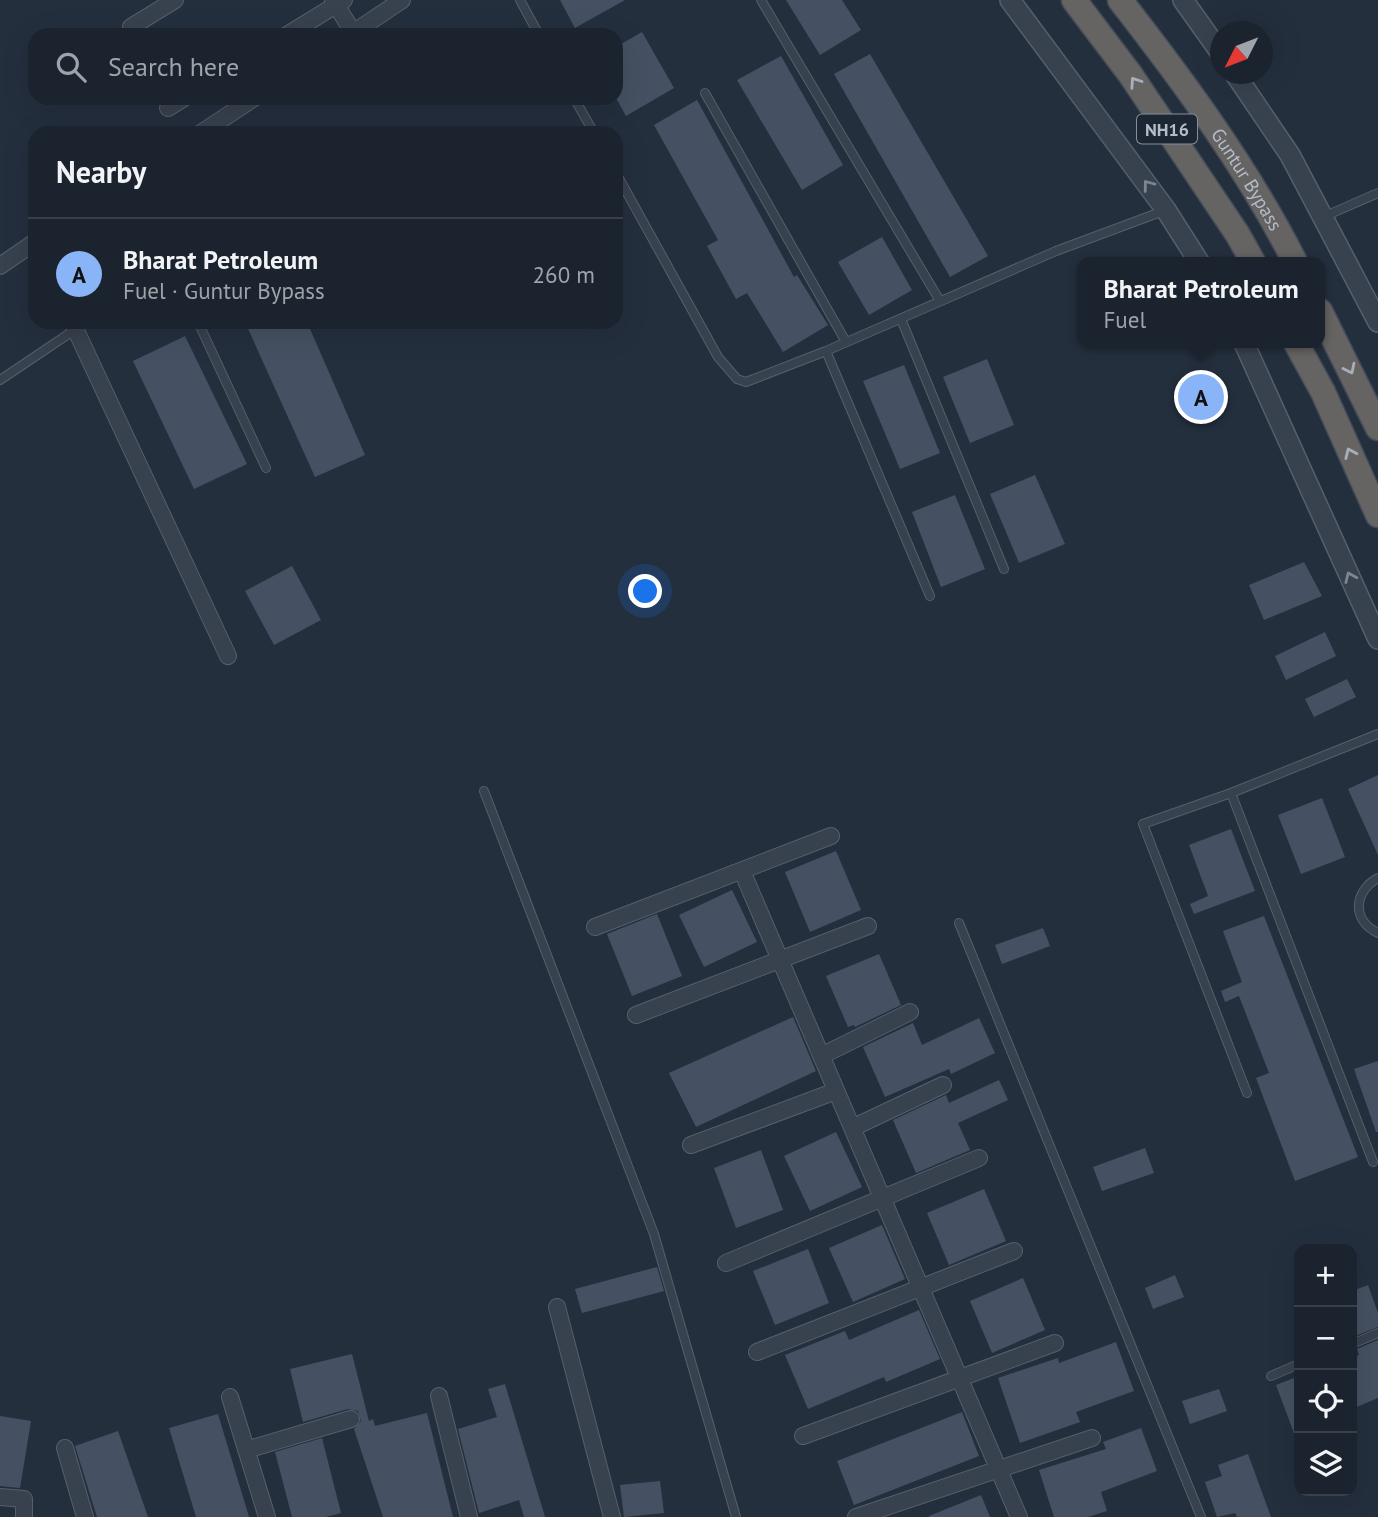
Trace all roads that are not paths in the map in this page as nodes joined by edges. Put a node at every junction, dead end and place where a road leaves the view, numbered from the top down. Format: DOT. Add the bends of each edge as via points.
graph roads {
  1 [pos="176,0"];
  2 [pos="402,0"];
  3 [pos="520,0"];
  4 [pos="761,0"];
  5 [pos="1010,0"];
  6 [pos="1074,0"];
  7 [pos="1120,0"];
  8 [pos="1183,0"];
  9 [pos="338,2"];
  10 [pos="131,27"];
  11 [pos="298,28"];
  12 [pos="349,28"];
  13 [pos="361,28"];
  14 [pos="536,28"];
  15 [pos="1210,38"];
  16 [pos="1242,84"];
  17 [pos="705,93"];
  18 [pos="173,105"];
  19 [pos="243,105"];
  20 [pos="578,105"];
  21 [pos="168,108"];
  22 [pos="212,126"];
  23 [pos="590,126"];
  24 [pos="623,186"];
  25 [pos="1378,193"];
  26 [pos="1166,210"];
  27 [pos="1323,217"];
  28 [pos="28,247"];
  29 [pos="1196,257"];
  30 [pos="1250,257"];
  31 [pos="1292,257"];
  32 [pos="0,266"];
  33 [pos="940,301"];
  34 [pos="1376,311"];
  35 [pos="901,319"];
  36 [pos="1325,320"];
  37 [pos="70,329"];
  38 [pos="75,329"];
  39 [pos="201,329"];
  40 [pos="846,342"];
  41 [pos="1246,348"];
  42 [pos="1299,348"];
  43 [pos="826,351"];
  44 [pos="0,380"];
  45 [pos="1378,428"];
  46 [pos="266,468"];
  47 [pos="1378,515"];
  48 [pos="1004,569"];
  49 [pos="930,596"];
  50 [pos="1378,639"];
  51 [pos="228,656"];
  52 [pos="1378,734"];
  53 [pos="484,791"];
  54 [pos="1231,793"];
  55 [pos="831,836"];
  56 [pos="742,871"];
  57 [pos="1378,878"];
  58 [pos="959,922"];
  59 [pos="868,926"];
  60 [pos="595,927"];
  61 [pos="1378,933"];
  62 [pos="780,960"];
  63 [pos="910,1012"];
  64 [pos="636,1015"];
  65 [pos="821,1056"];
  66 [pos="943,1085"];
  67 [pos="836,1090"];
  68 [pos="1247,1093"];
  69 [pos="852,1128"];
  70 [pos="691,1145"];
  71 [pos="979,1158"];
  72 [pos="1373,1162"];
  73 [pos="882,1198"];
  74 [pos="1014,1251"];
  75 [pos="726,1263"];
  76 [pos="920,1287"];
  77 [pos="557,1307"];
  78 [pos="1378,1333"];
  79 [pos="1357,1342"];
  80 [pos="1055,1343"];
  81 [pos="757,1352"];
  82 [pos="1294,1366"];
  83 [pos="1271,1376"];
  84 [pos="960,1378"];
  85 [pos="439,1396"];
  86 [pos="230,1397"];
  87 [pos="351,1419"];
  88 [pos="803,1436"];
  89 [pos="1092,1438"];
  90 [pos="65,1448"];
  91 [pos="246,1450"];
  92 [pos="999,1470"];
  93 [pos="0,1497"];
  94 [pos="24,1517"];
  95 [pos="85,1517"];
  96 [pos="267,1517"];
  97 [pos="469,1517"];
  98 [pos="612,1517"];
  99 [pos="736,1517"];
  100 [pos="856,1517"];
  101 [pos="1019,1517"];
  102 [pos="1201,1517"];
  1 -- 10 [label="street"];
  2 -- 13 [label="street"];
  3 -- 14 [label="lane"];
  4 -- 33 [label="lane"];
  26 -- 5 [label="street, one-way"];
  30 -- 6 [label="highway, Guntur Bypass / NH16, one-way" via="1130,74"];
  7 -- 31 [label="highway, Guntur Bypass / NH16" via="1270,214"];
  8 -- 15 [label="street"];
  9 -- 11 [label="street"];
  9 -- 12 [label="street"];
  16 -- 27 [label="street" via="1290,155"];
  17 -- 40 [label="lane"];
  18 -- 21 [label="street"];
  19 -- 22 [label="street"];
  20 -- 23 [label="lane"];
  24 -- 43 [label="lane" via="718,356 737,379 757,379"];
  25 -- 27 [label="lane"];
  26 -- 29 [label="street"];
  26 -- 33 [label="lane"];
  27 -- 34 [label="street"];
  28 -- 32 [label="street"];
  33 -- 35 [label="lane"];
  35 -- 40 [label="lane"];
  35 -- 48 [label="lane"];
  36 -- 45 [label="highway, one-way"];
  37 -- 44 [label="lane"];
  38 -- 51 [label="street"];
  39 -- 46 [label="lane"];
  40 -- 43 [label="lane"];
  50 -- 41 [label="street, one-way"];
  47 -- 42 [label="highway, one-way"];
  43 -- 49 [label="lane"];
  52 -- 54 [label="lane"];
  53 -- 99 [label="lane" via="654,1234"];
  54 -- 68 [label="lane" via="1143,824"];
  54 -- 72 [label="lane"];
  55 -- 56 [label="street"];
  56 -- 60 [label="street"];
  56 -- 62 [label="street"];
  57 -- 61 [label="lane" via="1363,888 1358,900 1361,916"];
  58 -- 102 [label="lane"];
  59 -- 62 [label="street"];
  62 -- 64 [label="street"];
  62 -- 65 [label="street"];
  63 -- 65 [label="street"];
  65 -- 67 [label="street"];
  66 -- 69 [label="street"];
  67 -- 69 [label="street"];
  67 -- 70 [label="street"];
  69 -- 73 [label="street"];
  71 -- 73 [label="street"];
  73 -- 75 [label="street"];
  73 -- 76 [label="street"];
  74 -- 76 [label="street"];
  76 -- 81 [label="street"];
  76 -- 84 [label="street"];
  77 -- 98 [label="street"];
  78 -- 79 [label="lane"];
  80 -- 84 [label="street"];
  82 -- 83 [label="lane"];
  84 -- 88 [label="street"];
  84 -- 92 [label="street"];
  85 -- 97 [label="street"];
  86 -- 91 [label="street"];
  87 -- 91 [label="street"];
  89 -- 92 [label="street"];
  90 -- 95 [label="street"];
  91 -- 96 [label="street"];
  92 -- 100 [label="street"];
  92 -- 101 [label="street"];
  93 -- 94 [label="street" via="24,1499"];
}
